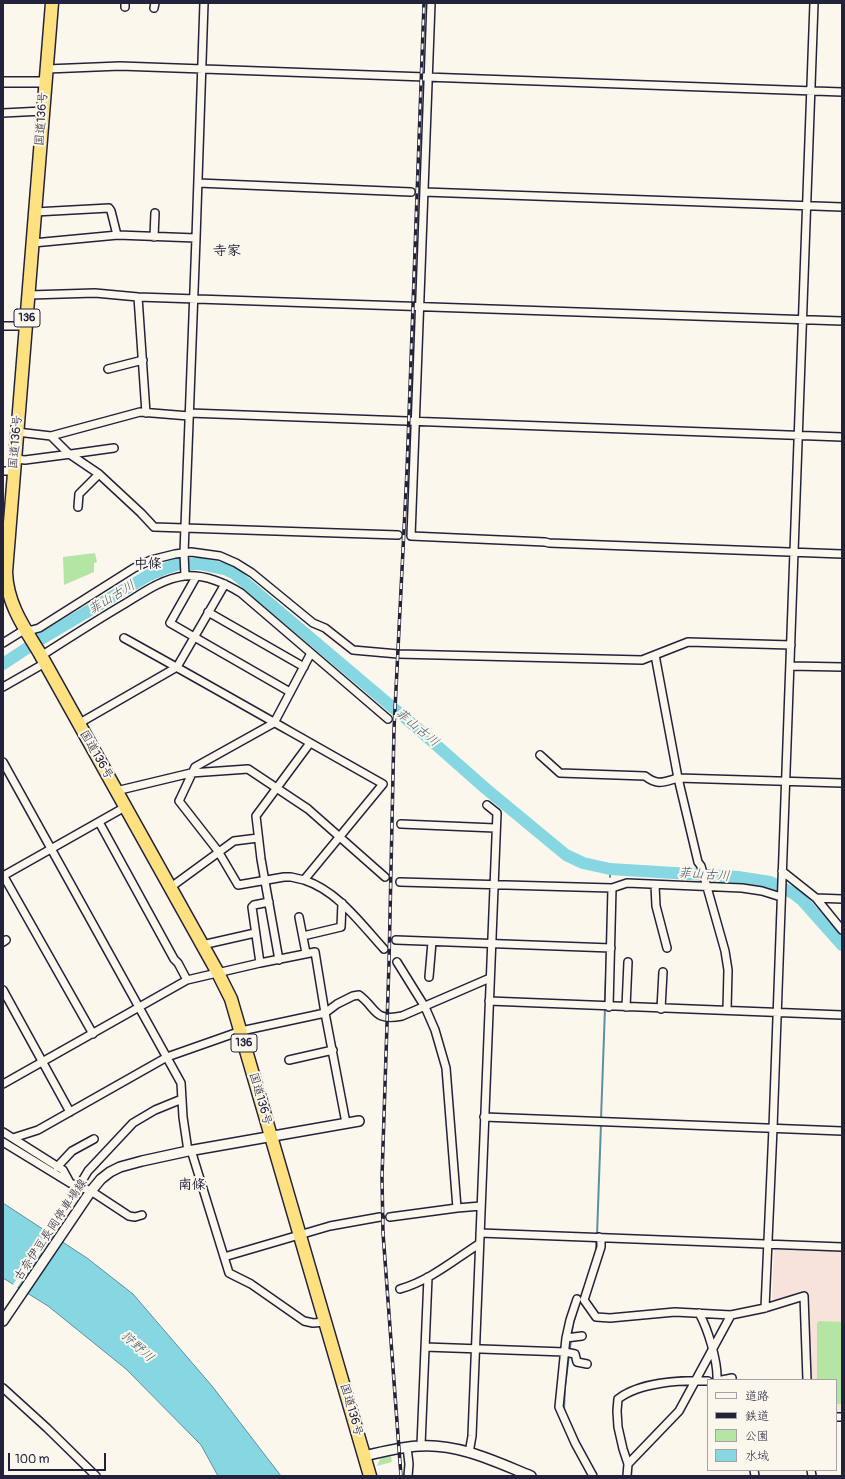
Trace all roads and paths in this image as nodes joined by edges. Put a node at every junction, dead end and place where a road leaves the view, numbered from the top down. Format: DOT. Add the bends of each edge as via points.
graph roads {
  1 [pos="52,3"];
  2 [pos="204,3"];
  3 [pos="431,3"];
  4 [pos="814,3"];
  5 [pos="202,68"];
  6 [pos="47,69"];
  7 [pos="427,77"];
  8 [pos="3,82"];
  9 [pos="45,82"];
  10 [pos="811,90"];
  11 [pos="842,92"];
  12 [pos="43,111"];
  13 [pos="3,113"];
  14 [pos="198,183"];
  15 [pos="411,192"];
  16 [pos="424,192"];
  17 [pos="807,206"];
  18 [pos="842,207"];
  19 [pos="35,212"];
  20 [pos="155,214"];
  21 [pos="117,235"];
  22 [pos="154,237"];
  23 [pos="196,238"];
  24 [pos="33,243"];
  25 [pos="29,295"];
  26 [pos="138,296"];
  27 [pos="193,298"];
  28 [pos="419,306"];
  29 [pos="803,320"];
  30 [pos="842,321"];
  31 [pos="3,326"];
  32 [pos="26,326"];
  33 [pos="143,360"];
  34 [pos="108,369"];
  35 [pos="146,413"];
  36 [pos="189,414"];
  37 [pos="415,422"];
  38 [pos="17,432"];
  39 [pos="51,436"];
  40 [pos="798,436"];
  41 [pos="842,437"];
  42 [pos="114,448"];
  43 [pos="71,454"];
  44 [pos="11,467"];
  45 [pos="98,474"];
  46 [pos="78,507"];
  47 [pos="185,528"];
  48 [pos="398,535"];
  49 [pos="794,552"];
  50 [pos="184,554"];
  51 [pos="842,554"];
  52 [pos="185,575"];
  53 [pos="196,577"];
  54 [pos="4,584"];
  55 [pos="225,584"];
  56 [pos="208,612"];
  57 [pos="26,633"];
  58 [pos="194,637"];
  59 [pos="124,638"];
  60 [pos="3,643"];
  61 [pos="791,645"];
  62 [pos="311,653"];
  63 [pos="655,656"];
  64 [pos="41,657"];
  65 [pos="790,666"];
  66 [pos="177,667"];
  67 [pos="304,667"];
  68 [pos="842,668"];
  69 [pos="3,687"];
  70 [pos="290,692"];
  71 [pos="388,719"];
  72 [pos="274,723"];
  73 [pos="78,724"];
  74 [pos="310,743"];
  75 [pos="540,755"];
  76 [pos="3,762"];
  77 [pos="191,773"];
  78 [pos="678,778"];
  79 [pos="786,781"];
  80 [pos="842,783"];
  81 [pos="276,788"];
  82 [pos="116,791"];
  83 [pos="487,804"];
  84 [pos="125,807"];
  85 [pos="99,822"];
  86 [pos="401,824"];
  87 [pos="495,828"];
  88 [pos="339,837"];
  89 [pos="258,838"];
  90 [pos="52,849"];
  91 [pos="218,851"];
  92 [pos="782,873"];
  93 [pos="3,876"];
  94 [pos="385,877"];
  95 [pos="265,879"];
  96 [pos="304,880"];
  97 [pos="400,882"];
  98 [pos="706,884"];
  99 [pos="493,885"];
  100 [pos="654,885"];
  101 [pos="171,887"];
  102 [pos="612,888"];
  103 [pos="781,896"];
  104 [pos="816,898"];
  105 [pos="842,899"];
  106 [pos="269,902"];
  107 [pos="342,903"];
  108 [pos="299,917"];
  109 [pos="842,930"];
  110 [pos="256,933"];
  111 [pos="303,936"];
  112 [pos="396,940"];
  113 [pos="432,942"];
  114 [pos="202,944"];
  115 [pos="491,944"];
  116 [pos="610,948"];
  117 [pos="667,948"];
  118 [pos="384,949"];
  119 [pos="306,953"];
  120 [pos="279,960"];
  121 [pos="397,962"];
  122 [pos="628,962"];
  123 [pos="260,963"];
  124 [pos="218,972"];
  125 [pos="663,972"];
  126 [pos="429,977"];
  127 [pos="490,978"];
  128 [pos="187,980"];
  129 [pos="3,990"];
  130 [pos="489,1001"];
  131 [pos="140,1007"];
  132 [pos="425,1007"];
  133 [pos="608,1007"];
  134 [pos="626,1007"];
  135 [pos="661,1009"];
  136 [pos="727,1010"];
  137 [pos="325,1013"];
  138 [pos="776,1013"];
  139 [pos="842,1015"];
  140 [pos="241,1031"];
  141 [pos="93,1034"];
  142 [pos="333,1050"];
  143 [pos="167,1057"];
  144 [pos="289,1060"];
  145 [pos="43,1062"];
  146 [pos="3,1084"];
  147 [pos="182,1098"];
  148 [pos="70,1112"];
  149 [pos="484,1117"];
  150 [pos="359,1121"];
  151 [pos="346,1123"];
  152 [pos="773,1128"];
  153 [pos="842,1131"];
  154 [pos="3,1132"];
  155 [pos="271,1136"];
  156 [pos="13,1138"];
  157 [pos="94,1139"];
  158 [pos="3,1142"];
  159 [pos="189,1151"];
  160 [pos="57,1166"];
  161 [pos="70,1183"];
  162 [pos="79,1186"];
  163 [pos="91,1191"];
  164 [pos="481,1206"];
  165 [pos="457,1208"];
  166 [pos="142,1215"];
  167 [pos="380,1217"];
  168 [pos="390,1217"];
  169 [pos="480,1233"];
  170 [pos="300,1234"];
  171 [pos="598,1237"];
  172 [pos="479,1244"];
  173 [pos="768,1244"];
  174 [pos="842,1247"];
  175 [pos="224,1257"];
  176 [pos="428,1277"];
  177 [pos="400,1289"];
  178 [pos="577,1299"];
  179 [pos="765,1308"];
  180 [pos="699,1313"];
  181 [pos="731,1315"];
  182 [pos="3,1321"];
  183 [pos="326,1322"];
  184 [pos="582,1336"];
  185 [pos="569,1338"];
  186 [pos="426,1347"];
  187 [pos="711,1348"];
  188 [pos="476,1349"];
  189 [pos="567,1353"];
  190 [pos="587,1364"];
  191 [pos="732,1378"];
  192 [pos="717,1379"];
  193 [pos="727,1379"];
  194 [pos="807,1379"];
  195 [pos="695,1380"];
  196 [pos="707,1381"];
  197 [pos="3,1388"];
  198 [pos="421,1446"];
  199 [pos="407,1447"];
  200 [pos="469,1453"];
  201 [pos="364,1456"];
  202 [pos="628,1464"];
  203 [pos="96,1476"];
  204 [pos="370,1476"];
  205 [pos="408,1476"];
  206 [pos="531,1476"];
  207 [pos="593,1476"];
  208 [pos="627,1476"];
  1 -- 6 [label="highway, 国道136号 / 136"];
  2 -- 5 [label="street"];
  3 -- 7 [label="street"];
  4 -- 10 [label="street"];
  5 -- 6 [label="street" via="120,66"];
  5 -- 7 [label="street"];
  5 -- 14 [label="street"];
  6 -- 9 [label="highway, 国道136号 / 136"];
  7 -- 10 [label="street"];
  7 -- 16 [label="street"];
  8 -- 9 [label="main road"];
  9 -- 12 [label="highway, 国道136号 / 136"];
  10 -- 11 [label="street"];
  10 -- 17 [label="street"];
  12 -- 13 [label="street"];
  12 -- 19 [label="highway, 国道136号 / 136"];
  14 -- 15 [label="street"];
  14 -- 23 [label="street"];
  16 -- 17 [label="street"];
  16 -- 28 [label="street"];
  17 -- 18 [label="street"];
  17 -- 29 [label="street"];
  19 -- 21 [label="street" via="109,208"];
  19 -- 24 [label="highway, 国道136号 / 136"];
  20 -- 22 [label="street"];
  21 -- 22 [label="street"];
  21 -- 24 [label="street"];
  22 -- 23 [label="street"];
  23 -- 27 [label="street"];
  24 -- 25 [label="highway, 国道136号 / 136"];
  25 -- 26 [label="street" via="95,293"];
  25 -- 32 [label="highway, 国道136号 / 136"];
  26 -- 27 [label="street"];
  26 -- 33 [label="street"];
  27 -- 28 [label="street"];
  27 -- 36 [label="street"];
  28 -- 29 [label="street"];
  28 -- 37 [label="street"];
  29 -- 30 [label="street"];
  29 -- 40 [label="street"];
  31 -- 32 [label="street"];
  32 -- 38 [label="highway, 国道136号 / 136"];
  33 -- 34 [label="street"];
  33 -- 35 [label="street"];
  35 -- 36 [label="street"];
  35 -- 39 [label="street" via="118,417"];
  36 -- 37 [label="street"];
  36 -- 47 [label="street"];
  37 -- 40 [label="street"];
  37 -- 49 [label="street" via="411,536"];
  38 -- 39 [label="street"];
  38 -- 44 [label="highway, 国道136号 / 136"];
  39 -- 43 [label="street"];
  40 -- 41 [label="street"];
  40 -- 49 [label="street"];
  42 -- 43 [label="street"];
  43 -- 44 [label="street" via="25,460"];
  43 -- 45 [label="street"];
  44 -- 54 [label="highway, 国道136号 / 136"];
  45 -- 46 [label="street" via="79,494"];
  45 -- 47 [label="street" via="154,527"];
  47 -- 48 [label="street"];
  47 -- 50 [label="street"];
  49 -- 51 [label="street"];
  49 -- 61 [label="street"];
  50 -- 52 [label="street"];
  50 -- 57 [label="street" via="151,560 134,568"];
  50 -- 63 [label="street" via="220,556 236,563 313,623 325,628 353,650 398,654 642,660"];
  52 -- 53 [label="street"];
  52 -- 64 [label="street" via="154,586"];
  53 -- 55 [label="street"];
  53 -- 58 [label="street" via="170,623"];
  54 -- 57 [label="highway, 国道136号 / 136"];
  55 -- 56 [label="street"];
  55 -- 62 [label="street" via="241,593"];
  56 -- 58 [label="street"];
  56 -- 67 [label="street"];
  57 -- 60 [label="street"];
  57 -- 64 [label="highway, 国道136号 / 136"];
  58 -- 66 [label="street"];
  58 -- 70 [label="street"];
  59 -- 66 [label="street"];
  61 -- 63 [label="street" via="688,642"];
  61 -- 65 [label="street"];
  62 -- 67 [label="street"];
  62 -- 71 [label="street"];
  63 -- 78 [label="street"];
  64 -- 69 [label="street"];
  64 -- 73 [label="highway, 国道136号 / 136"];
  65 -- 68 [label="street"];
  65 -- 79 [label="street"];
  66 -- 72 [label="street"];
  66 -- 73 [label="street"];
  67 -- 70 [label="street"];
  70 -- 72 [label="street"];
  72 -- 74 [label="street"];
  72 -- 77 [label="street" via="195,767"];
  73 -- 82 [label="highway, 国道136号 / 136"];
  74 -- 81 [label="street"];
  74 -- 88 [label="street" via="382,784"];
  75 -- 78 [label="street" via="560,773 645,776 655,783"];
  76 -- 90 [label="street"];
  77 -- 81 [label="street" via="248,768"];
  77 -- 82 [label="street"];
  77 -- 91 [label="street" via="179,801"];
  78 -- 79 [label="street"];
  78 -- 98 [label="street" via="698,862"];
  79 -- 80 [label="street"];
  79 -- 92 [label="street"];
  81 -- 88 [label="street" via="308,809"];
  81 -- 89 [label="street" via="256,816"];
  82 -- 84 [label="highway, 国道136号 / 136"];
  83 -- 87 [label="street" via="497,813"];
  84 -- 85 [label="street"];
  84 -- 101 [label="highway, 国道136号 / 136"];
  85 -- 90 [label="street"];
  85 -- 128 [label="street"];
  86 -- 87 [label="street"];
  87 -- 99 [label="street"];
  88 -- 94 [label="street"];
  88 -- 96 [label="street"];
  89 -- 91 [label="street" via="236,840"];
  89 -- 95 [label="street"];
  90 -- 93 [label="street"];
  90 -- 131 [label="street"];
  91 -- 95 [label="street" via="238,885"];
  91 -- 101 [label="street"];
  92 -- 103 [label="street"];
  92 -- 104 [label="street"];
  93 -- 141 [label="street"];
  95 -- 96 [label="street" via="288,877"];
  95 -- 106 [label="street"];
  96 -- 107 [label="street"];
  97 -- 99 [label="street"];
  98 -- 100 [label="street"];
  98 -- 103 [label="street"];
  98 -- 136 [label="street" via="725,951 728,970"];
  99 -- 102 [label="street"];
  99 -- 115 [label="street"];
  100 -- 102 [label="street" via="628,883"];
  100 -- 117 [label="street" via="656,906"];
  101 -- 114 [label="highway, 国道136号 / 136"];
  102 -- 116 [label="street"];
  103 -- 138 [label="street"];
  104 -- 105 [label="street"];
  104 -- 109 [label="street"];
  106 -- 110 [label="street" via="252,907"];
  106 -- 120 [label="street"];
  107 -- 111 [label="street" via="340,928"];
  107 -- 118 [label="street"];
  108 -- 111 [label="street"];
  110 -- 114 [label="street"];
  110 -- 123 [label="street"];
  111 -- 119 [label="street"];
  112 -- 113 [label="street"];
  113 -- 115 [label="street"];
  113 -- 126 [label="street"];
  114 -- 124 [label="highway, 国道136号 / 136"];
  115 -- 116 [label="street"];
  115 -- 127 [label="street"];
  116 -- 133 [label="street"];
  119 -- 120 [label="street"];
  119 -- 137 [label="street" via="315,952"];
  120 -- 123 [label="street"];
  121 -- 132 [label="street"];
  122 -- 134 [label="street"];
  123 -- 124 [label="street"];
  124 -- 128 [label="street"];
  124 -- 140 [label="highway, 国道136号 / 136" via="231,999"];
  125 -- 135 [label="street"];
  127 -- 130 [label="street"];
  127 -- 132 [label="street"];
  128 -- 131 [label="street"];
  129 -- 145 [label="street"];
  130 -- 133 [label="street"];
  130 -- 149 [label="street"];
  131 -- 141 [label="street"];
  131 -- 143 [label="street"];
  132 -- 137 [label="street" via="402,1016 379,1016 359,995 337,1004"];
  132 -- 165 [label="street" via="446,1068"];
  133 -- 134 [label="street"];
  134 -- 135 [label="street"];
  135 -- 136 [label="street"];
  136 -- 138 [label="street"];
  137 -- 140 [label="street"];
  137 -- 142 [label="street"];
  138 -- 139 [label="street"];
  138 -- 152 [label="street"];
  140 -- 143 [label="street"];
  140 -- 155 [label="highway, 国道136号 / 136"];
  141 -- 145 [label="street"];
  142 -- 144 [label="street"];
  142 -- 151 [label="street"];
  143 -- 147 [label="street" via="181,1083"];
  143 -- 148 [label="street"];
  145 -- 146 [label="street"];
  145 -- 148 [label="street"];
  147 -- 159 [label="street"];
  147 -- 162 [label="street" via="133,1123 88,1171"];
  148 -- 156 [label="street" via="38,1130"];
  149 -- 152 [label="street"];
  149 -- 164 [label="street"];
  150 -- 151 [label="main road, 古奈伊豆長岡停車場線"];
  151 -- 155 [label="main road, 古奈伊豆長岡停車場線"];
  152 -- 153 [label="street"];
  152 -- 173 [label="street"];
  154 -- 156 [label="street"];
  155 -- 159 [label="main road, 古奈伊豆長岡停車場線"];
  155 -- 170 [label="highway, 国道136号 / 136"];
  156 -- 160 [label="street"];
  157 -- 160 [label="street" via="72,1151"];
  158 -- 161 [label="street"];
  159 -- 163 [label="main road, 古奈伊豆長岡停車場線" via="120,1167 100,1179"];
  159 -- 175 [label="street"];
  160 -- 161 [label="street" via="63,1170"];
  161 -- 162 [label="street"];
  162 -- 163 [label="street"];
  163 -- 166 [label="street" via="128,1216"];
  163 -- 182 [label="main road, 古奈伊豆長岡停車場線"];
  164 -- 165 [label="street"];
  164 -- 169 [label="street"];
  165 -- 168 [label="street"];
  167 -- 170 [label="street"];
  169 -- 171 [label="street"];
  169 -- 172 [label="street"];
  170 -- 175 [label="street"];
  170 -- 183 [label="highway, 国道136号 / 136"];
  171 -- 173 [label="street"];
  171 -- 180 [label="street" via="601,1247 584,1300 596,1317"];
  172 -- 176 [label="street"];
  172 -- 188 [label="street"];
  173 -- 174 [label="street"];
  173 -- 179 [label="street"];
  175 -- 183 [label="street" via="231,1274 251,1284 304,1320 313,1323"];
  176 -- 177 [label="street"];
  176 -- 186 [label="street"];
  178 -- 185 [label="street" via="570,1320"];
  179 -- 181 [label="street"];
  179 -- 194 [label="street" via="804,1296"];
  180 -- 181 [label="street"];
  180 -- 187 [label="street"];
  181 -- 187 [label="street"];
  183 -- 201 [label="highway, 国道136号 / 136"];
  184 -- 185 [label="street"];
  185 -- 189 [label="street"];
  186 -- 188 [label="street"];
  186 -- 198 [label="street"];
  187 -- 192 [label="street"];
  187 -- 195 [label="street"];
  188 -- 189 [label="street"];
  188 -- 200 [label="street"];
  189 -- 190 [label="street" via="575,1354 577,1362"];
  189 -- 207 [label="street" via="559,1409"];
  191 -- 193 [label="street"];
  195 -- 196 [label="street"];
  195 -- 202 [label="street" via="679,1411"];
  195 -- 202 [label="street" via="637,1388 618,1399 618,1429"];
  197 -- 203 [label="street"];
  198 -- 199 [label="main road"];
  198 -- 200 [label="main road"];
  199 -- 201 [label="main road"];
  199 -- 205 [label="street"];
  200 -- 206 [label="main road"];
  201 -- 204 [label="highway, 国道136号 / 136"];
  202 -- 208 [label="street"];
}
